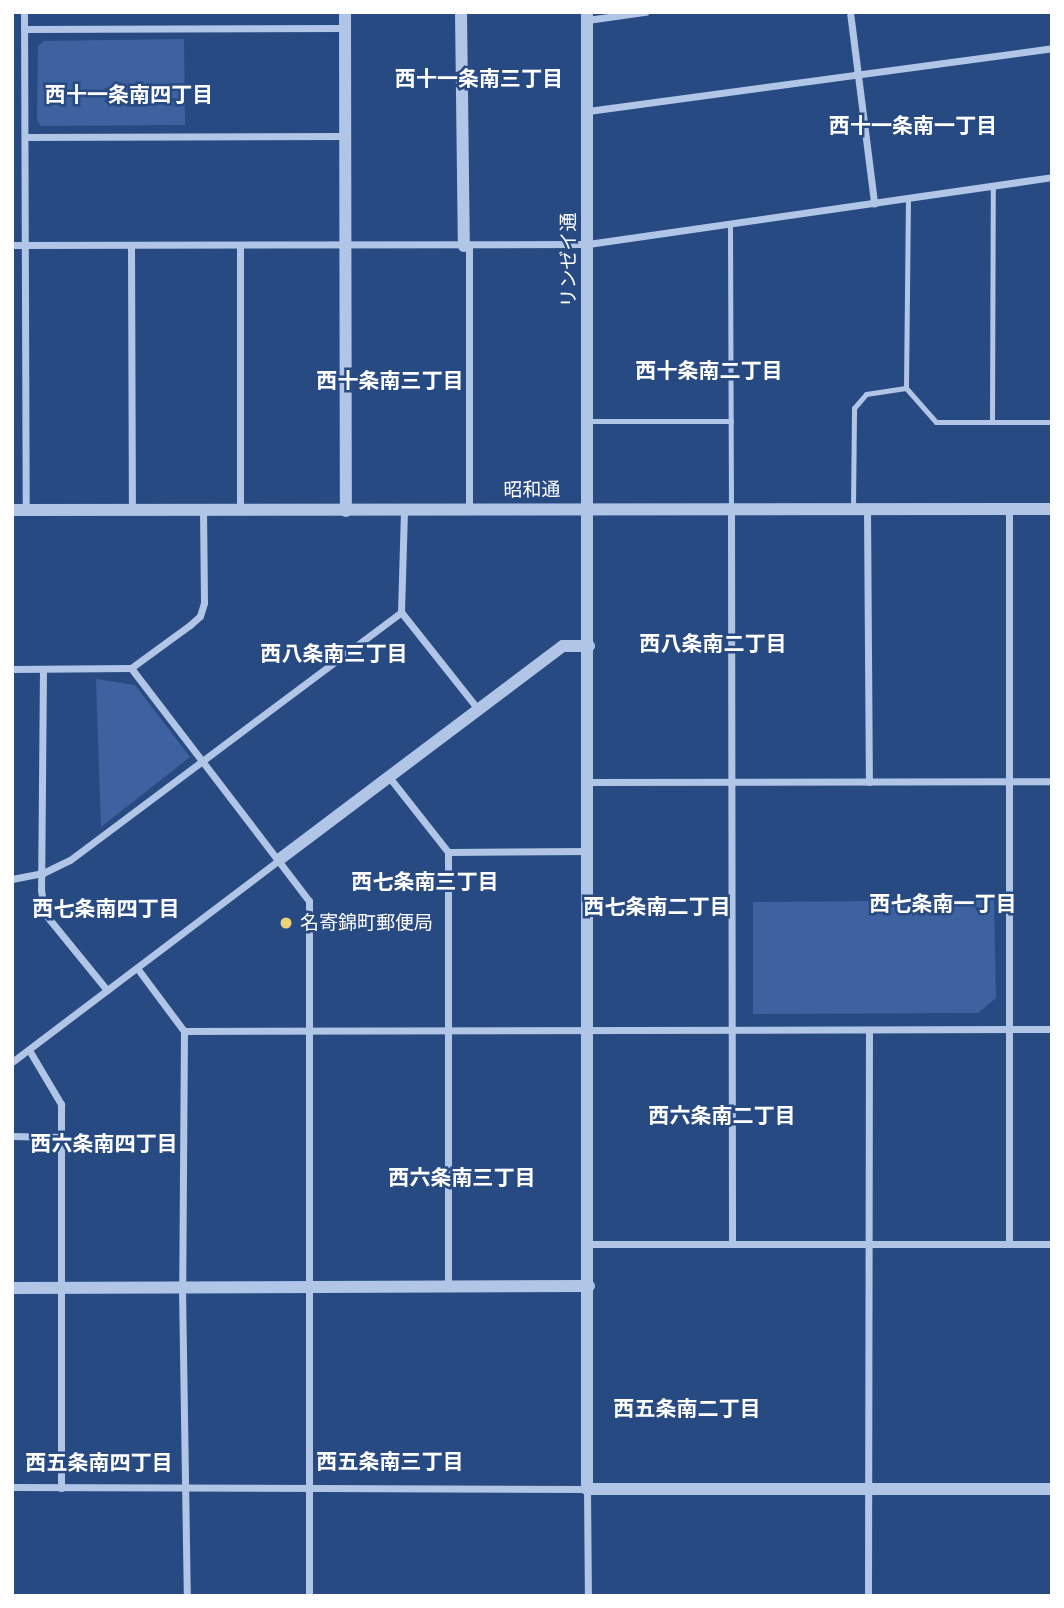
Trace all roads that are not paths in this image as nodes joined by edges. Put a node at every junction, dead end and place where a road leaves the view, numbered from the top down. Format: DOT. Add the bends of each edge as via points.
graph roads {
  1 [pos="24,12"];
  2 [pos="345,12"];
  3 [pos="461,12"];
  4 [pos="645,12"];
  5 [pos="850,12"];
  6 [pos="587,16"];
  7 [pos="345,28"];
  8 [pos="24,29"];
  9 [pos="1052,48"];
  10 [pos="859,74"];
  11 [pos="588,111"];
  12 [pos="347,135"];
  13 [pos="25,137"];
  14 [pos="1052,177"];
  15 [pos="993,186"];
  16 [pos="908,198"];
  17 [pos="874,203"];
  18 [pos="730,225"];
  19 [pos="588,244"];
  20 [pos="12,245"];
  21 [pos="23,245"];
  22 [pos="131,245"];
  23 [pos="240,246"];
  24 [pos="467,246"];
  25 [pos="348,247"];
  26 [pos="906,388"];
  27 [pos="588,421"];
  28 [pos="731,421"];
  29 [pos="992,422"];
  30 [pos="1052,422"];
  31 [pos="731,508"];
  32 [pos="853,508"];
  33 [pos="867,508"];
  34 [pos="1009,508"];
  35 [pos="132,509"];
  36 [pos="203,509"];
  37 [pos="240,509"];
  38 [pos="589,509"];
  39 [pos="1052,509"];
  40 [pos="19,510"];
  41 [pos="346,511"];
  42 [pos="404,511"];
  43 [pos="469,511"];
  44 [pos="401,612"];
  45 [pos="589,646"];
  46 [pos="131,668"];
  47 [pos="12,669"];
  48 [pos="43,669"];
  49 [pos="477,708"];
  50 [pos="202,760"];
  51 [pos="389,776"];
  52 [pos="732,781"];
  53 [pos="1009,781"];
  54 [pos="1052,781"];
  55 [pos="588,782"];
  56 [pos="869,782"];
  57 [pos="589,851"];
  58 [pos="448,852"];
  59 [pos="280,859"];
  60 [pos="43,873"];
  61 [pos="12,879"];
  62 [pos="137,968"];
  63 [pos="107,990"];
  64 [pos="308,1029"];
  65 [pos="1009,1029"];
  66 [pos="1052,1029"];
  67 [pos="448,1030"];
  68 [pos="588,1030"];
  69 [pos="732,1030"];
  70 [pos="869,1030"];
  71 [pos="184,1031"];
  72 [pos="29,1050"];
  73 [pos="12,1062"];
  74 [pos="12,1136"];
  75 [pos="61,1137"];
  76 [pos="732,1243"];
  77 [pos="589,1244"];
  78 [pos="1009,1244"];
  79 [pos="1052,1244"];
  80 [pos="869,1245"];
  81 [pos="589,1286"];
  82 [pos="306,1287"];
  83 [pos="12,1288"];
  84 [pos="60,1288"];
  85 [pos="182,1288"];
  86 [pos="448,1288"];
  87 [pos="12,1487"];
  88 [pos="61,1488"];
  89 [pos="869,1488"];
  90 [pos="184,1489"];
  91 [pos="309,1489"];
  92 [pos="587,1489"];
  93 [pos="1052,1489"];
  94 [pos="187,1596"];
  95 [pos="309,1596"];
  96 [pos="588,1596"];
  97 [pos="868,1596"];
  1 -- 8 [label="street"];
  2 -- 7 [label="street"];
  3 -- 24 [label="street"];
  4 -- 6 [label="street"];
  5 -- 10 [label="street"];
  6 -- 11 [label="street, リンゼイ通"];
  7 -- 8 [label="street"];
  7 -- 12 [label="street"];
  8 -- 13 [label="street"];
  9 -- 10 [label="street"];
  10 -- 11 [label="street"];
  10 -- 17 [label="street"];
  11 -- 19 [label="street, リンゼイ通"];
  12 -- 13 [label="street"];
  12 -- 25 [label="street"];
  13 -- 21 [label="street"];
  14 -- 15 [label="street"];
  15 -- 16 [label="street"];
  15 -- 29 [label="lane"];
  16 -- 17 [label="street"];
  16 -- 26 [label="lane"];
  17 -- 18 [label="street"];
  18 -- 19 [label="street"];
  18 -- 28 [label="lane"];
  19 -- 24 [label="street"];
  19 -- 27 [label="street, リンゼイ通"];
  20 -- 21 [label="street"];
  21 -- 22 [label="street"];
  21 -- 40 [label="street"];
  22 -- 23 [label="street"];
  22 -- 35 [label="street"];
  23 -- 25 [label="street"];
  23 -- 37 [label="street"];
  24 -- 25 [label="street"];
  24 -- 43 [label="street"];
  25 -- 41 [label="street"];
  26 -- 29 [label="lane" via="936,422"];
  26 -- 32 [label="lane" via="866,394 854,408"];
  27 -- 28 [label="lane"];
  27 -- 38 [label="street, リンゼイ通"];
  28 -- 31 [label="lane"];
  29 -- 30 [label="lane"];
  31 -- 32 [label="street, 昭和通"];
  31 -- 38 [label="street, 昭和通"];
  31 -- 52 [label="street"];
  32 -- 33 [label="street, 昭和通"];
  33 -- 34 [label="street, 昭和通"];
  33 -- 56 [label="street"];
  34 -- 39 [label="street, 昭和通"];
  34 -- 53 [label="street"];
  35 -- 36 [label="street, 昭和通"];
  35 -- 40 [label="street, 昭和通"];
  36 -- 37 [label="street, 昭和通"];
  36 -- 46 [label="street" via="200,616"];
  37 -- 41 [label="street, 昭和通"];
  38 -- 43 [label="street, 昭和通"];
  38 -- 45 [label="street, リンゼイ通"];
  41 -- 42 [label="street, 昭和通"];
  42 -- 43 [label="street, 昭和通"];
  42 -- 44 [label="street"];
  44 -- 49 [label="street"];
  44 -- 50 [label="street"];
  45 -- 49 [label="street" via="563,646"];
  45 -- 55 [label="street, リンゼイ通"];
  46 -- 48 [label="street"];
  46 -- 50 [label="street"];
  47 -- 48 [label="street"];
  48 -- 60 [label="street"];
  49 -- 51 [label="street"];
  50 -- 59 [label="street"];
  50 -- 60 [label="street" via="70,860"];
  51 -- 58 [label="street"];
  51 -- 59 [label="street"];
  52 -- 55 [label="street"];
  52 -- 56 [label="street"];
  52 -- 69 [label="street"];
  53 -- 54 [label="street"];
  53 -- 56 [label="street"];
  53 -- 65 [label="street"];
  55 -- 57 [label="street, リンゼイ通"];
  57 -- 58 [label="street"];
  57 -- 68 [label="street, リンゼイ通"];
  58 -- 67 [label="street"];
  59 -- 62 [label="street"];
  59 -- 64 [label="street" via="309,901"];
  60 -- 61 [label="street"];
  60 -- 63 [label="street" via="46,914"];
  62 -- 63 [label="street"];
  62 -- 71 [label="street"];
  63 -- 72 [label="street"];
  64 -- 67 [label="street"];
  64 -- 71 [label="street"];
  64 -- 82 [label="street"];
  65 -- 66 [label="street"];
  65 -- 70 [label="street"];
  65 -- 78 [label="street"];
  67 -- 68 [label="street"];
  67 -- 86 [label="street"];
  68 -- 69 [label="street"];
  68 -- 77 [label="street, リンゼイ通"];
  69 -- 70 [label="street"];
  69 -- 76 [label="street"];
  70 -- 80 [label="street"];
  71 -- 85 [label="street"];
  72 -- 73 [label="street"];
  72 -- 75 [label="street" via="61,1104"];
  74 -- 75 [label="street"];
  75 -- 84 [label="street"];
  76 -- 77 [label="street"];
  76 -- 80 [label="street"];
  77 -- 81 [label="street, リンゼイ通"];
  78 -- 79 [label="street"];
  78 -- 80 [label="street"];
  80 -- 89 [label="street"];
  81 -- 86 [label="street"];
  81 -- 92 [label="street, リンゼイ通"];
  82 -- 85 [label="street"];
  82 -- 86 [label="street"];
  82 -- 91 [label="street"];
  83 -- 84 [label="street"];
  84 -- 85 [label="street"];
  84 -- 88 [label="street"];
  85 -- 90 [label="street"];
  87 -- 88 [label="street"];
  88 -- 90 [label="street"];
  89 -- 92 [label="street"];
  89 -- 93 [label="street"];
  89 -- 97 [label="street"];
  90 -- 91 [label="street"];
  90 -- 94 [label="street"];
  91 -- 92 [label="street"];
  91 -- 95 [label="street"];
  92 -- 96 [label="street"];
}
